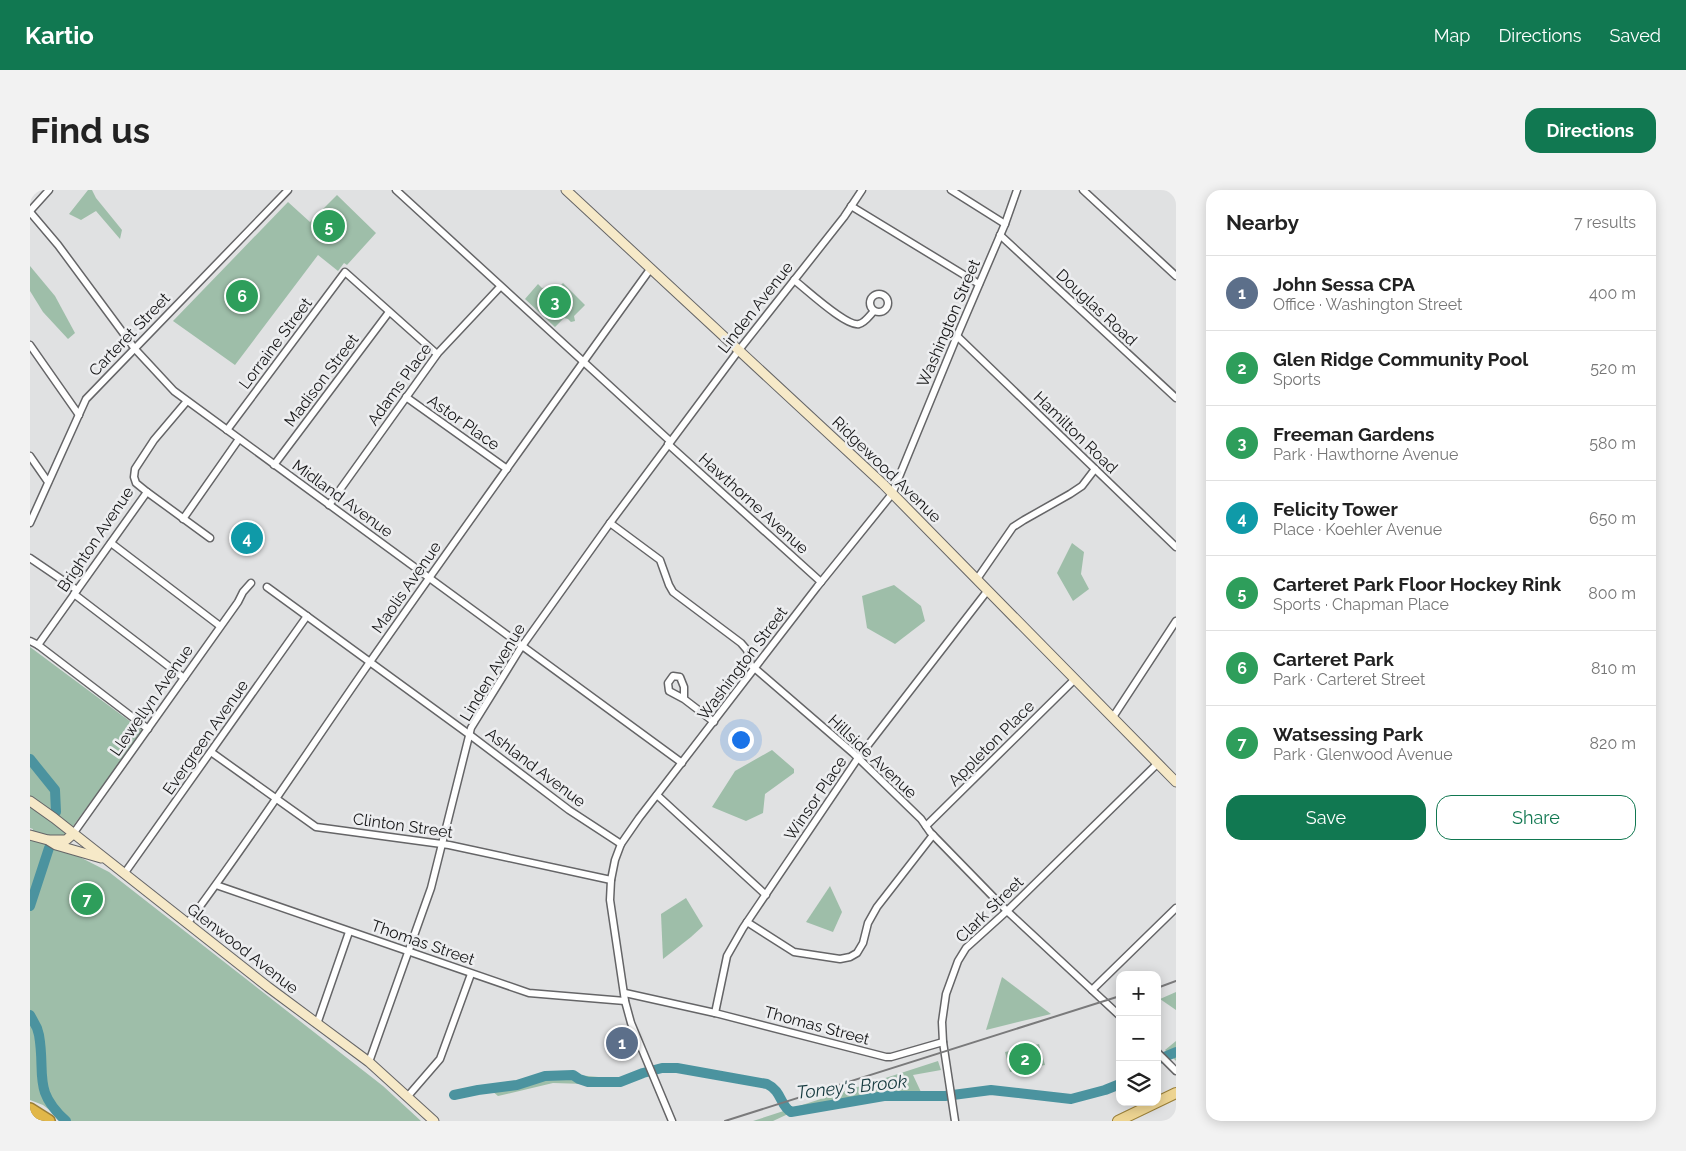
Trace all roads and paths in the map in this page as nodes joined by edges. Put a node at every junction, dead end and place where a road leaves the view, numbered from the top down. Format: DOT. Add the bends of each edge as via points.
graph roads {
  1 [pos="49,190"];
  2 [pos="288,190"];
  3 [pos="396,190"];
  4 [pos="566,190"];
  5 [pos="862,190"];
  6 [pos="951,190"];
  7 [pos="1017,190"];
  8 [pos="1083,190"];
  9 [pos="852,206"];
  10 [pos="30,212"];
  11 [pos="1005,224"];
  12 [pos="1000,235"];
  13 [pos="651,268"];
  14 [pos="1176,276"];
  15 [pos="794,280"];
  16 [pos="979,284"];
  17 [pos="500,287"];
  18 [pos="874,311"];
  19 [pos="389,312"];
  20 [pos="957,336"];
  21 [pos="30,345"];
  22 [pos="135,349"];
  23 [pos="738,350"];
  24 [pos="437,354"];
  25 [pos="583,362"];
  26 [pos="406,397"];
  27 [pos="1176,398"];
  28 [pos="186,401"];
  29 [pos="79,415"];
  30 [pos="227,430"];
  31 [pos="239,439"];
  32 [pos="669,443"];
  33 [pos="30,456"];
  34 [pos="274,465"];
  35 [pos="507,469"];
  36 [pos="1095,469"];
  37 [pos="48,482"];
  38 [pos="147,492"];
  39 [pos="892,494"];
  40 [pos="329,505"];
  41 [pos="183,519"];
  42 [pos="30,523"];
  43 [pos="610,523"];
  44 [pos="210,538"];
  45 [pos="110,543"];
  46 [pos="1176,547"];
  47 [pos="30,558"];
  48 [pos="430,578"];
  49 [pos="977,579"];
  50 [pos="821,582"];
  51 [pos="251,583"];
  52 [pos="267,587"];
  53 [pos="988,590"];
  54 [pos="76,592"];
  55 [pos="307,616"];
  56 [pos="1176,620"];
  57 [pos="220,626"];
  58 [pos="30,641"];
  59 [pos="38,645"];
  60 [pos="521,647"];
  61 [pos="370,662"];
  62 [pos="754,668"];
  63 [pos="184,678"];
  64 [pos="1076,679"];
  65 [pos="684,699"];
  66 [pos="1113,717"];
  67 [pos="714,722"];
  68 [pos="148,729"];
  69 [pos="470,735"];
  70 [pos="211,752"];
  71 [pos="858,758"];
  72 [pos="682,763"];
  73 [pos="1158,764"];
  74 [pos="1176,782"];
  75 [pos="657,795"];
  76 [pos="276,797"];
  77 [pos="30,801"];
  78 [pos="926,826"];
  79 [pos="73,834"];
  80 [pos="30,835"];
  81 [pos="933,835"];
  82 [pos="48,840"];
  83 [pos="442,844"];
  84 [pos="621,844"];
  85 [pos="106,859"];
  86 [pos="124,874"];
  87 [pos="611,880"];
  88 [pos="216,885"];
  89 [pos="766,895"];
  90 [pos="1176,908"];
  91 [pos="1007,911"];
  92 [pos="747,922"];
  93 [pos="187,924"];
  94 [pos="350,932"];
  95 [pos="409,952"];
  96 [pos="471,974"];
  97 [pos="1092,990"];
  98 [pos="625,993"];
  99 [pos="625,1001"];
  100 [pos="1116,1012"];
  101 [pos="715,1013"];
  102 [pos="317,1024"];
  103 [pos="943,1042"];
  104 [pos="1161,1056"];
  105 [pos="369,1062"];
  106 [pos="1176,1071"];
  107 [pos="1176,1093"];
  108 [pos="408,1096"];
  109 [pos="30,1109"];
  110 [pos="49,1121"];
  111 [pos="434,1121"];
  112 [pos="672,1121"];
  113 [pos="955,1121"];
  114 [pos="1118,1121"];
  1 -- 10 [label="street"];
  2 -- 22 [label="street, Carteret Street"];
  3 -- 17 [label="street, Hawthorne Avenue"];
  4 -- 13 [label="street, Ridgewood Avenue"];
  5 -- 9 [label="street, Linden Avenue"];
  6 -- 11 [label="street"];
  7 -- 11 [label="street, Washington Street"];
  8 -- 14 [label="street"];
  9 -- 15 [label="street, Linden Avenue"];
  9 -- 16 [label="street"];
  10 -- 22 [label="street, Midland Avenue"];
  11 -- 12 [label="street, Washington Street"];
  12 -- 16 [label="street, Washington Street"];
  12 -- 27 [label="street, Douglas Road"];
  13 -- 23 [label="street, Ridgewood Avenue"];
  13 -- 25 [label="street, Maolis Avenue"];
  15 -- 18 [label="street" via="850,323 862,324"];
  15 -- 23 [label="street, Linden Avenue"];
  16 -- 20 [label="street, Washington Street"];
  17 -- 24 [label="street, Adams Place"];
  17 -- 25 [label="street, Hawthorne Avenue"];
  19 -- 24 [label="street"];
  19 -- 30 [label="street, Lorraine Street" via="345,272"];
  19 -- 34 [label="street, Madison Street"];
  20 -- 36 [label="street, Hamilton Road"];
  20 -- 39 [label="street, Washington Street"];
  21 -- 29 [label="street"];
  22 -- 28 [label="street, Midland Avenue"];
  22 -- 29 [label="street, Carteret Street" via="86,399"];
  23 -- 32 [label="street, Linden Avenue"];
  23 -- 39 [label="street, Ridgewood Avenue"];
  24 -- 26 [label="street, Adams Place"];
  25 -- 32 [label="street, Hawthorne Avenue"];
  25 -- 35 [label="street, Maolis Avenue"];
  26 -- 35 [label="street, Astor Place"];
  26 -- 40 [label="street, Adams Place"];
  28 -- 30 [label="street, Midland Avenue"];
  28 -- 38 [label="street, Brighton Avenue" via="154,440 134,472 134,480"];
  29 -- 37 [label="street, Carteret Street"];
  30 -- 31 [label="street, Midland Avenue"];
  31 -- 34 [label="street, Midland Avenue"];
  31 -- 41 [label="street"];
  32 -- 43 [label="street, Linden Avenue"];
  32 -- 50 [label="street, Hawthorne Avenue"];
  33 -- 37 [label="street"];
  34 -- 40 [label="street, Midland Avenue"];
  35 -- 48 [label="street, Maolis Avenue"];
  36 -- 46 [label="street, Hamilton Road"];
  36 -- 49 [label="street" via="1082,486 1013,528"];
  37 -- 42 [label="street, Carteret Street"];
  38 -- 41 [label="street"];
  38 -- 45 [label="street, Brighton Avenue"];
  39 -- 49 [label="street, Ridgewood Avenue"];
  39 -- 50 [label="street, Washington Street"];
  40 -- 48 [label="street, Midland Avenue"];
  41 -- 44 [label="street"];
  43 -- 60 [label="street, Linden Avenue"];
  43 -- 62 [label="street, Hillside Avenue" via="660,560 673,592 741,643"];
  45 -- 54 [label="street, Brighton Avenue"];
  45 -- 57 [label="street"];
  47 -- 54 [label="street"];
  48 -- 60 [label="street, Midland Avenue"];
  48 -- 61 [label="street, Maolis Avenue"];
  49 -- 53 [label="street, Ridgewood Avenue"];
  50 -- 62 [label="street, Washington Street"];
  51 -- 57 [label="street, Llewellyn Avenue"];
  52 -- 55 [label="street, Ashland Avenue"];
  53 -- 64 [label="street, Ridgewood Avenue"];
  53 -- 71 [label="street, Winsor Place"];
  54 -- 59 [label="street, Brighton Avenue"];
  54 -- 63 [label="street"];
  55 -- 61 [label="street, Ashland Avenue"];
  55 -- 70 [label="street, Evergreen Avenue"];
  56 -- 66 [label="street"];
  57 -- 63 [label="street, Llewellyn Avenue"];
  58 -- 59 [label="street"];
  59 -- 68 [label="street"];
  60 -- 69 [label="street, Linden Avenue" via="471,728"];
  60 -- 72 [label="street, Midland Avenue"];
  61 -- 69 [label="street, Ashland Avenue"];
  61 -- 76 [label="street, Maolis Avenue"];
  62 -- 67 [label="street, Washington Street"];
  62 -- 71 [label="street, Hillside Avenue"];
  63 -- 68 [label="street, Llewellyn Avenue"];
  64 -- 66 [label="street, Ridgewood Avenue"];
  64 -- 78 [label="street, Appleton Place"];
  65 -- 67 [label="street"];
  66 -- 73 [label="street, Ridgewood Avenue"];
  67 -- 72 [label="street, Washington Street"];
  68 -- 79 [label="street, Llewellyn Avenue"];
  69 -- 83 [label="street, Linden Avenue"];
  69 -- 84 [label="street, Ashland Avenue" via="569,810"];
  70 -- 76 [label="street, Clinton Street"];
  70 -- 86 [label="street, Evergreen Avenue"];
  71 -- 78 [label="street, Hillside Avenue"];
  71 -- 89 [label="street, Winsor Place"];
  72 -- 75 [label="street, Washington Street"];
  73 -- 74 [label="street, Ridgewood Avenue"];
  73 -- 91 [label="street, Clark Street"];
  75 -- 84 [label="street, Washington Street"];
  75 -- 89 [label="street"];
  76 -- 83 [label="street, Clinton Street" via="316,827"];
  76 -- 88 [label="street, Maolis Avenue"];
  77 -- 79 [label="street, Glenwood Avenue"];
  78 -- 81 [label="street, Hillside Avenue"];
  79 -- 82 [label="street" via="66,840"];
  79 -- 85 [label="street, Glenwood Avenue"];
  80 -- 82 [label="street"];
  81 -- 91 [label="street, Hillside Avenue"];
  81 -- 92 [label="street" via="877,907 868,923 863,943 850,957 840,959 794,952"];
  82 -- 85 [label="street"];
  83 -- 87 [label="street, Clinton Street"];
  83 -- 95 [label="street, Linden Avenue"];
  84 -- 87 [label="street, Washington Street"];
  85 -- 86 [label="street, Glenwood Avenue"];
  86 -- 93 [label="street, Glenwood Avenue"];
  87 -- 98 [label="street, Washington Street" via="610,900"];
  88 -- 93 [label="street, Maolis Avenue"];
  88 -- 94 [label="street, Thomas Street"];
  89 -- 92 [label="street, Winsor Place"];
  90 -- 97 [label="street"];
  91 -- 97 [label="street, Hillside Avenue"];
  91 -- 103 [label="street, Clark Street" via="966,948 958,961 944,1001"];
  92 -- 101 [label="street, Winsor Place" via="727,956"];
  93 -- 102 [label="street, Glenwood Avenue"];
  94 -- 95 [label="street, Thomas Street"];
  94 -- 102 [label="street"];
  95 -- 96 [label="street, Thomas Street"];
  95 -- 105 [label="street, Linden Avenue"];
  96 -- 99 [label="street, Thomas Street" via="529,993"];
  96 -- 108 [label="street" via="440,1059"];
  97 -- 100 [label="street, Hillside Avenue"];
  98 -- 99 [label="street, Washington Street"];
  98 -- 101 [label="street, Thomas Street"];
  99 -- 112 [label="street, Washington Street"];
  101 -- 103 [label="street, Thomas Street" via="886,1058"];
  102 -- 105 [label="street, Glenwood Avenue"];
  103 -- 113 [label="street, Clark Street"];
  104 -- 106 [label="street"];
  105 -- 108 [label="street, Glenwood Avenue"];
  107 -- 114 [label="main road"];
  108 -- 111 [label="street, Glenwood Avenue"];
  109 -- 110 [label="highway"];
}
